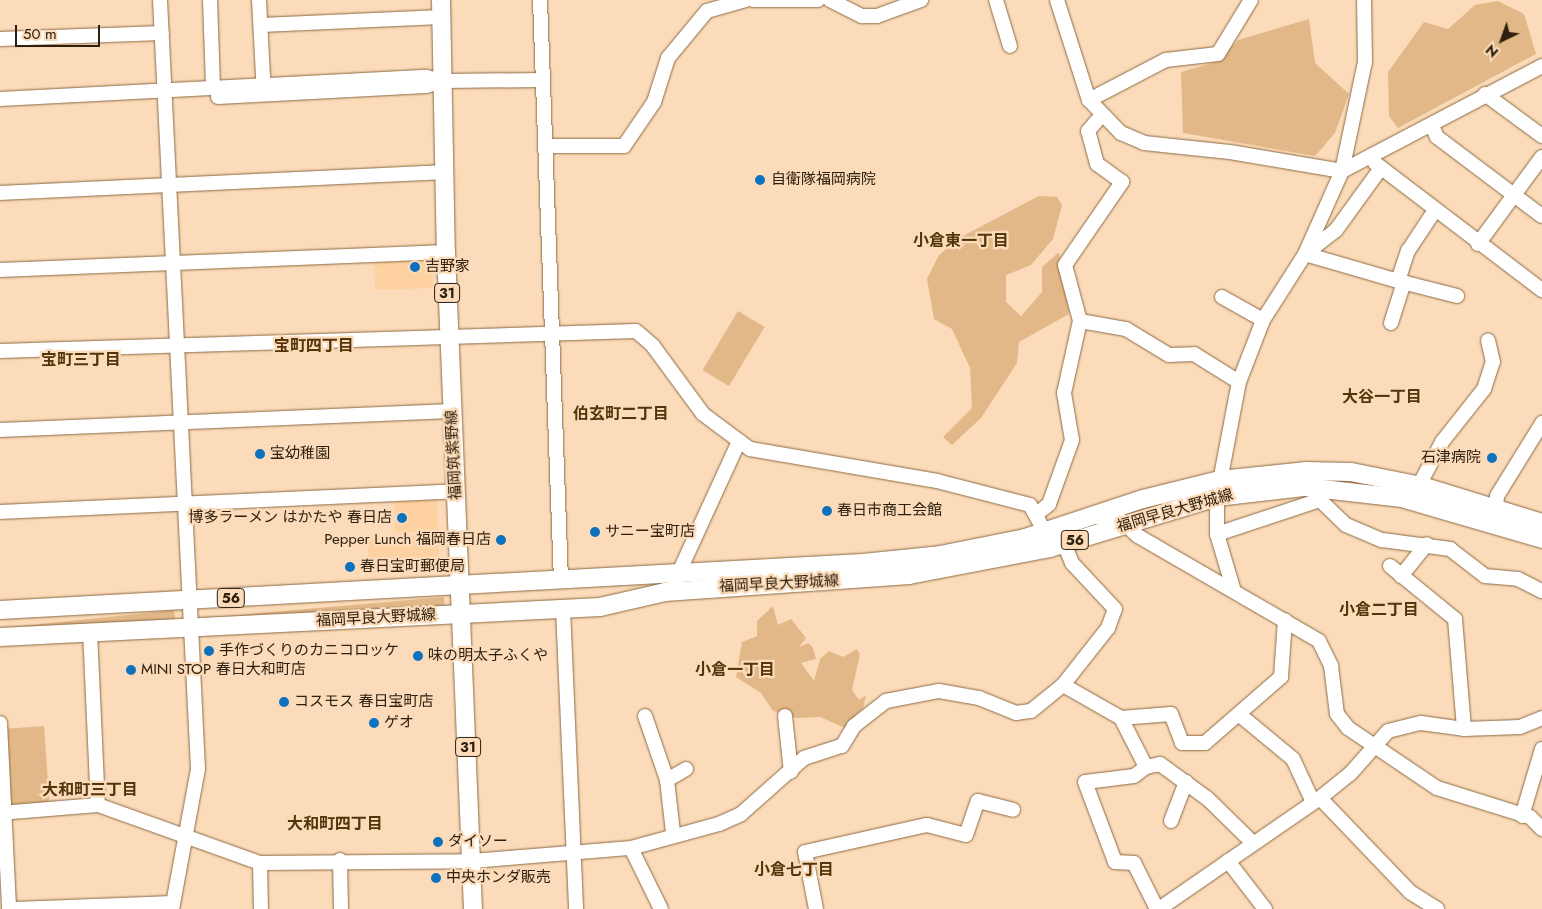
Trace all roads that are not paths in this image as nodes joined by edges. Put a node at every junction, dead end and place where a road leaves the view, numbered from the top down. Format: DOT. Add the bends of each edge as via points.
graph roads {
  1 [pos="160,0"];
  2 [pos="210,0"];
  3 [pos="259,0"];
  4 [pos="540,0"];
  5 [pos="746,0"];
  6 [pos="753,0"];
  7 [pos="818,0"];
  8 [pos="830,0"];
  9 [pos="854,0"];
  10 [pos="921,0"];
  11 [pos="996,0"];
  12 [pos="1057,0"];
  13 [pos="1251,0"];
  14 [pos="1364,0"];
  15 [pos="441,8"];
  16 [pos="862,16"];
  17 [pos="261,25"];
  18 [pos="162,33"];
  19 [pos="0,39"];
  20 [pos="1010,46"];
  21 [pos="1542,66"];
  22 [pos="543,80"];
  23 [pos="444,81"];
  24 [pos="213,88"];
  25 [pos="264,90"];
  26 [pos="1486,94"];
  27 [pos="165,96"];
  28 [pos="0,99"];
  29 [pos="1089,100"];
  30 [pos="0,108"];
  31 [pos="1100,116"];
  32 [pos="1432,126"];
  33 [pos="1542,136"];
  34 [pos="545,146"];
  35 [pos="1542,158"];
  36 [pos="1376,163"];
  37 [pos="1342,171"];
  38 [pos="445,172"];
  39 [pos="170,185"];
  40 [pos="0,193"];
  41 [pos="1514,196"];
  42 [pos="1435,210"];
  43 [pos="1542,216"];
  44 [pos="1478,244"];
  45 [pos="446,252"];
  46 [pos="1305,254"];
  47 [pos="173,262"];
  48 [pos="0,270"];
  49 [pos="1401,281"];
  50 [pos="1542,290"];
  51 [pos="1457,296"];
  52 [pos="1222,297"];
  53 [pos="1263,320"];
  54 [pos="1080,321"];
  55 [pos="1391,324"];
  56 [pos="551,334"];
  57 [pos="449,336"];
  58 [pos="1488,341"];
  59 [pos="178,344"];
  60 [pos="0,352"];
  61 [pos="1239,382"];
  62 [pos="451,411"];
  63 [pos="181,422"];
  64 [pos="1542,423"];
  65 [pos="0,430"];
  66 [pos="738,441"];
  67 [pos="1422,486"];
  68 [pos="1218,488"];
  69 [pos="456,491"];
  70 [pos="1402,498"];
  71 [pos="185,503"];
  72 [pos="1494,507"];
  73 [pos="1447,508"];
  74 [pos="0,512"];
  75 [pos="1038,513"];
  76 [pos="1091,517"];
  77 [pos="1475,518"];
  78 [pos="1542,523"];
  79 [pos="1127,524"];
  80 [pos="1045,532"];
  81 [pos="1520,532"];
  82 [pos="1217,534"];
  83 [pos="1025,538"];
  84 [pos="1542,539"];
  85 [pos="1064,544"];
  86 [pos="1428,544"];
  87 [pos="1390,566"];
  88 [pos="679,575"];
  89 [pos="1402,576"];
  90 [pos="561,580"];
  91 [pos="463,585"];
  92 [pos="1233,588"];
  93 [pos="700,589"];
  94 [pos="1542,591"];
  95 [pos="665,592"];
  96 [pos="188,600"];
  97 [pos="562,609"];
  98 [pos="0,610"];
  99 [pos="462,613"];
  100 [pos="1285,620"];
  101 [pos="189,628"];
  102 [pos="90,631"];
  103 [pos="0,637"];
  104 [pos="1063,685"];
  105 [pos="645,716"];
  106 [pos="785,716"];
  107 [pos="1242,716"];
  108 [pos="1121,718"];
  109 [pos="1542,718"];
  110 [pos="0,723"];
  111 [pos="1464,729"];
  112 [pos="1374,744"];
  113 [pos="1542,749"];
  114 [pos="1146,767"];
  115 [pos="686,769"];
  116 [pos="791,772"];
  117 [pos="668,780"];
  118 [pos="1186,782"];
  119 [pos="1316,800"];
  120 [pos="98,805"];
  121 [pos="1013,810"];
  122 [pos="2,813"];
  123 [pos="1531,816"];
  124 [pos="1170,821"];
  125 [pos="1542,829"];
  126 [pos="673,833"];
  127 [pos="186,838"];
  128 [pos="1253,844"];
  129 [pos="631,848"];
  130 [pos="574,850"];
  131 [pos="340,860"];
  132 [pos="472,861"];
  133 [pos="1228,862"];
  134 [pos="260,863"];
  135 [pos="173,906"];
  136 [pos="9,909"];
  137 [pos="16,909"];
  138 [pos="261,909"];
  139 [pos="341,909"];
  140 [pos="473,909"];
  141 [pos="576,909"];
  142 [pos="661,909"];
  143 [pos="816,909"];
  144 [pos="1158,909"];
  145 [pos="1266,909"];
  146 [pos="1437,909"];
  1 -- 18 [label="street"];
  2 -- 24 [label="street"];
  3 -- 17 [label="street"];
  4 -- 22 [label="street"];
  5 -- 34 [label="street" via="707,11 668,58 654,102 624,146"];
  6 -- 7 [label="street"];
  8 -- 16 [label="street"];
  9 -- 16 [label="street"];
  10 -- 16 [label="street" via="877,16"];
  11 -- 20 [label="street"];
  12 -- 29 [label="street"];
  13 -- 29 [label="street" via="1218,54 1166,60"];
  14 -- 37 [label="street" via="1366,62"];
  15 -- 17 [label="street"];
  15 -- 23 [label="main road, 福岡筑紫野線 / 31"];
  17 -- 25 [label="street"];
  18 -- 19 [label="street"];
  18 -- 27 [label="street"];
  21 -- 26 [label="street"];
  22 -- 23 [label="street"];
  22 -- 34 [label="street"];
  23 -- 25 [label="street" via="426,77"];
  23 -- 38 [label="main road, 福岡筑紫野線 / 31"];
  24 -- 25 [label="street"];
  24 -- 27 [label="street"];
  25 -- 27 [label="street"];
  26 -- 32 [label="street"];
  26 -- 33 [label="street"];
  27 -- 28 [label="street"];
  27 -- 30 [label="street"];
  27 -- 39 [label="street"];
  29 -- 31 [label="street"];
  31 -- 37 [label="street" via="1144,143 1230,152"];
  31 -- 54 [label="street" via="1088,131 1097,164 1122,182 1065,265"];
  32 -- 36 [label="street"];
  32 -- 41 [label="street" via="1437,137"];
  34 -- 56 [label="street"];
  35 -- 41 [label="street"];
  36 -- 37 [label="street"];
  36 -- 42 [label="street"];
  36 -- 46 [label="street" via="1336,230"];
  37 -- 46 [label="street"];
  38 -- 39 [label="street"];
  38 -- 45 [label="main road, 福岡筑紫野線 / 31"];
  39 -- 40 [label="street"];
  39 -- 47 [label="street"];
  41 -- 43 [label="street"];
  41 -- 44 [label="street"];
  42 -- 44 [label="street"];
  42 -- 49 [label="street" via="1408,251"];
  44 -- 50 [label="street"];
  45 -- 47 [label="street"];
  45 -- 57 [label="main road, 福岡筑紫野線 / 31"];
  46 -- 49 [label="street"];
  46 -- 53 [label="street"];
  47 -- 48 [label="street"];
  47 -- 59 [label="street"];
  49 -- 51 [label="street"];
  49 -- 55 [label="street"];
  52 -- 53 [label="street"];
  53 -- 61 [label="street"];
  54 -- 61 [label="street" via="1126,329 1170,355 1194,354"];
  54 -- 75 [label="street" via="1064,393 1072,440 1050,504"];
  56 -- 57 [label="street"];
  56 -- 66 [label="street" via="636,331 653,346 704,414"];
  56 -- 90 [label="street"];
  57 -- 59 [label="street"];
  57 -- 62 [label="main road, 福岡筑紫野線 / 31"];
  58 -- 67 [label="street" via="1493,362 1484,389 1442,442"];
  59 -- 60 [label="street"];
  59 -- 63 [label="street"];
  61 -- 68 [label="street"];
  62 -- 63 [label="street"];
  62 -- 69 [label="main road, 福岡筑紫野線 / 31"];
  63 -- 65 [label="street"];
  63 -- 71 [label="street"];
  64 -- 72 [label="street"];
  66 -- 75 [label="street" via="779,457 937,481 1030,505"];
  66 -- 88 [label="street"];
  67 -- 68 [label="main road, 福岡早良大野城線 / 56" via="1351,472"];
  67 -- 70 [label="street"];
  67 -- 72 [label="main road, 福岡早良大野城線 / 56"];
  67 -- 73 [label="street" via="1425,494"];
  68 -- 70 [label="main road, 福岡早良大野城線 / 56" via="1305,487"];
  68 -- 76 [label="main road, 福岡早良大野城線 / 56"];
  68 -- 79 [label="main road, 福岡早良大野城線 / 56"];
  68 -- 82 [label="street"];
  69 -- 71 [label="street"];
  69 -- 91 [label="main road, 福岡筑紫野線 / 31"];
  70 -- 73 [label="main road, 福岡早良大野城線 / 56"];
  71 -- 74 [label="street"];
  71 -- 96 [label="street"];
  72 -- 77 [label="street"];
  72 -- 78 [label="main road, 福岡早良大野城線 / 56"];
  72 -- 81 [label="street" via="1499,520"];
  73 -- 77 [label="main road, 福岡早良大野城線 / 56"];
  75 -- 80 [label="street"];
  76 -- 79 [label="street" via="1118,518"];
  76 -- 80 [label="main road, 福岡早良大野城線 / 56"];
  77 -- 81 [label="main road, 福岡早良大野城線 / 56"];
  79 -- 85 [label="main road, 福岡早良大野城線 / 56"];
  79 -- 92 [label="street" via="1138,536"];
  80 -- 83 [label="main road, 福岡早良大野城線 / 56"];
  81 -- 84 [label="main road, 福岡早良大野城線 / 56"];
  82 -- 86 [label="street" via="1320,500 1346,525 1382,540"];
  82 -- 92 [label="street"];
  83 -- 85 [label="street"];
  83 -- 88 [label="main road, 福岡早良大野城線 / 56" via="940,555 863,564"];
  85 -- 93 [label="main road, 福岡早良大野城線 / 56" via="908,575"];
  85 -- 104 [label="street" via="1072,563 1115,609 1108,628"];
  86 -- 89 [label="street"];
  86 -- 94 [label="street" via="1450,549 1485,576 1518,579"];
  87 -- 89 [label="street"];
  88 -- 90 [label="main road, 福岡早良大野城線 / 56"];
  88 -- 93 [label="street"];
  88 -- 95 [label="street"];
  89 -- 111 [label="street" via="1455,619"];
  90 -- 91 [label="main road, 福岡早良大野城線 / 56"];
  91 -- 96 [label="main road, 福岡早良大野城線 / 56"];
  91 -- 99 [label="main road, 福岡筑紫野線 / 31"];
  92 -- 100 [label="street"];
  93 -- 95 [label="main road, 福岡早良大野城線 / 56"];
  95 -- 97 [label="main road, 福岡早良大野城線 / 56" via="600,607"];
  96 -- 98 [label="main road, 福岡早良大野城線 / 56"];
  96 -- 101 [label="street"];
  97 -- 99 [label="main road, 福岡早良大野城線 / 56"];
  97 -- 130 [label="street"];
  99 -- 101 [label="main road, 福岡早良大野城線 / 56"];
  99 -- 132 [label="main road, 福岡筑紫野線 / 31"];
  100 -- 107 [label="street" via="1282,677"];
  100 -- 112 [label="street" via="1319,641 1327,651 1336,714 1348,728"];
  101 -- 102 [label="main road, 福岡早良大野城線 / 56"];
  101 -- 127 [label="street" via="198,769"];
  102 -- 103 [label="main road, 福岡早良大野城線 / 56"];
  102 -- 120 [label="street"];
  104 -- 108 [label="street"];
  104 -- 116 [label="street" via="1031,711 1016,713 978,698 939,691 886,701 854,726 842,746 804,758"];
  105 -- 117 [label="street"];
  106 -- 116 [label="street"];
  107 -- 108 [label="street" via="1205,744 1182,743 1171,714"];
  107 -- 119 [label="street" via="1293,759"];
  108 -- 114 [label="street"];
  109 -- 111 [label="street" via="1520,727"];
  110 -- 122 [label="street"];
  111 -- 112 [label="street" via="1421,723 1388,731"];
  112 -- 119 [label="street" via="1350,774"];
  112 -- 123 [label="street" via="1437,788"];
  113 -- 123 [label="street"];
  114 -- 118 [label="street" via="1160,764"];
  114 -- 144 [label="street" via="1134,776 1085,782 1115,862 1134,863"];
  115 -- 117 [label="street"];
  116 -- 126 [label="street" via="741,814 720,824"];
  117 -- 126 [label="street"];
  118 -- 124 [label="street"];
  118 -- 128 [label="street"];
  119 -- 128 [label="street"];
  119 -- 146 [label="street" via="1410,892"];
  120 -- 122 [label="street"];
  120 -- 127 [label="street"];
  121 -- 143 [label="street" via="978,801 966,835 927,825 806,852"];
  122 -- 136 [label="street"];
  123 -- 125 [label="street"];
  126 -- 129 [label="street"];
  127 -- 134 [label="street"];
  127 -- 135 [label="street"];
  128 -- 133 [label="street"];
  129 -- 130 [label="street"];
  129 -- 142 [label="street"];
  130 -- 132 [label="street"];
  130 -- 141 [label="street"];
  131 -- 132 [label="street"];
  131 -- 134 [label="street"];
  131 -- 139 [label="street"];
  132 -- 140 [label="main road, 福岡筑紫野線 / 31"];
  133 -- 144 [label="street"];
  133 -- 145 [label="street"];
  134 -- 138 [label="street"];
  135 -- 137 [label="street"];
}
